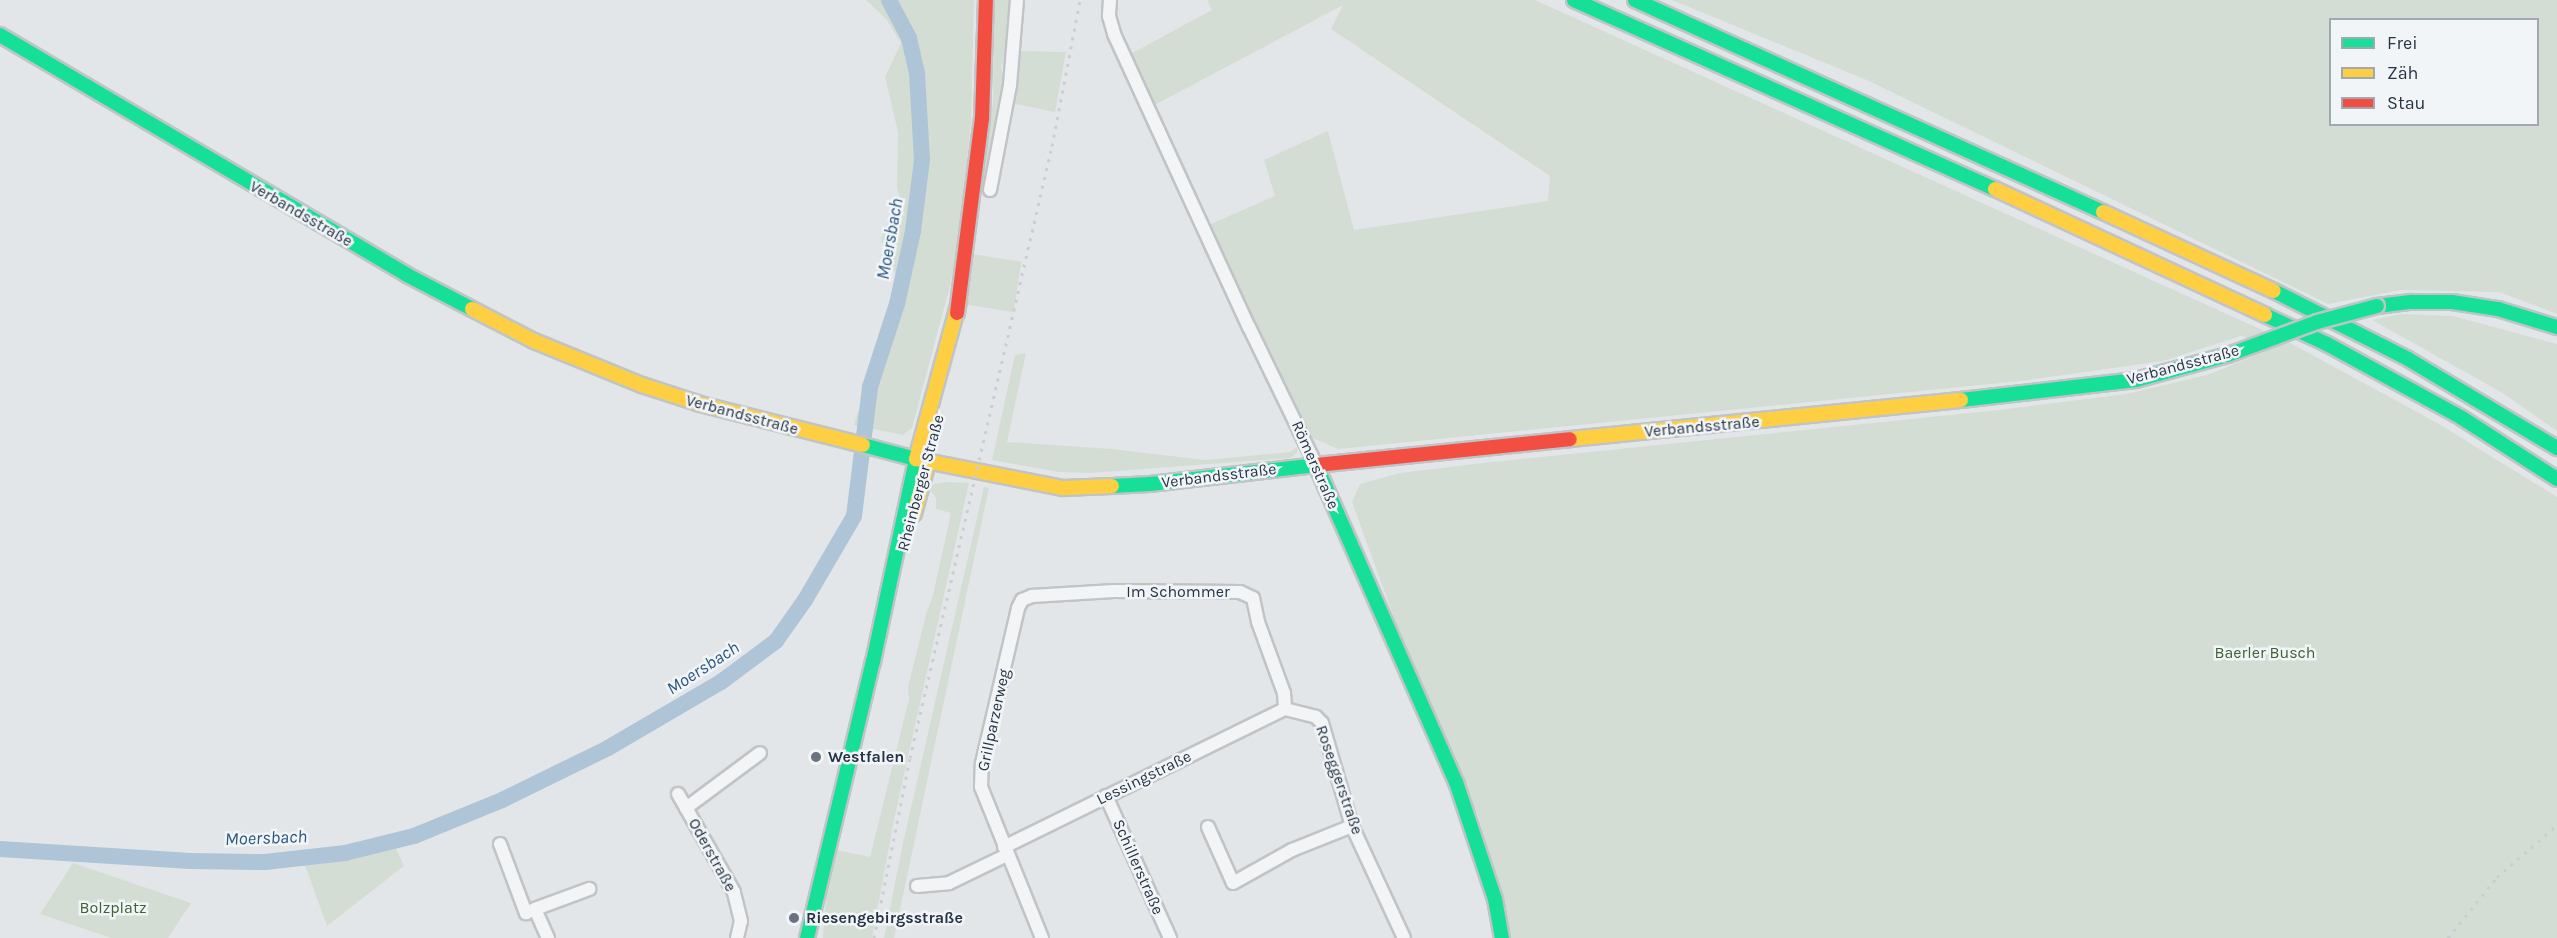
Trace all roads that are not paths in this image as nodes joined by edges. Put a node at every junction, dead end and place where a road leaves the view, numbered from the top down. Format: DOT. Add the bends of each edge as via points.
graph roads {
  1 [pos="986,0"];
  2 [pos="1017,0"];
  3 [pos="1110,0"];
  4 [pos="1574,0"];
  5 [pos="1635,0"];
  6 [pos="0,36"];
  7 [pos="990,190"];
  8 [pos="2557,327"];
  9 [pos="2557,448"];
  10 [pos="922,460"];
  11 [pos="1316,465"];
  12 [pos="2557,479"];
  13 [pos="1022,600"];
  14 [pos="1285,710"];
  15 [pos="760,753"];
  16 [pos="678,794"];
  17 [pos="1107,796"];
  18 [pos="686,808"];
  19 [pos="1353,826"];
  20 [pos="1208,827"];
  21 [pos="500,844"];
  22 [pos="1005,851"];
  23 [pos="917,886"];
  24 [pos="589,889"];
  25 [pos="535,909"];
  26 [pos="548,938"];
  27 [pos="737,938"];
  28 [pos="807,938"];
  29 [pos="1042,938"];
  30 [pos="1170,938"];
  31 [pos="1404,938"];
  32 [pos="1502,938"];
  1 -- 10 [label="main road, Rheinberger Straße" via="982,119 950,368"];
  2 -- 7 [label="street" via="1010,85"];
  3 -- 11 [label="street, Römerstraße" via="1108,16 1114,34"];
  4 -- 12 [label="main road" via="2062,219 2327,344 2462,418"];
  5 -- 9 [label="main road" via="2061,191 2320,314 2445,380"];
  6 -- 10 [label="main road, Verbandsstraße" via="388,264 499,324 579,360 681,398"];
  8 -- 11 [label="main road, Verbandsstraße, bridge" via="2498,309 2452,302 2411,302 2326,319 2228,355 2136,380"];
  10 -- 11 [label="main road, Verbandsstraße" via="1063,488 1150,484"];
  10 -- 28 [label="main road, Rheinberger Straße"];
  11 -- 32 [label="main road, Römerstraße" via="1456,782 1495,899"];
  13 -- 14 [label="street, Im Schommer" via="1032,596 1114,591 1240,592 1253,598 1284,693"];
  13 -- 22 [label="street, Grillparzerweg" via="981,763 981,788"];
  14 -- 17 [label="street, Lessingstraße"];
  14 -- 19 [label="street, Roseggerstraße" via="1316,717 1322,723"];
  15 -- 18 [label="street, Oderstraße"];
  16 -- 18 [label="street, Oderstraße"];
  17 -- 22 [label="street, Lessingstraße"];
  17 -- 30 [label="street, Schillerstraße"];
  18 -- 27 [label="street, Oderstraße" via="734,892 741,921"];
  19 -- 20 [label="street" via="1292,850 1233,883"];
  19 -- 31 [label="street, Roseggerstraße"];
  21 -- 25 [label="street" via="526,913"];
  22 -- 23 [label="street, Lessingstraße" via="949,883"];
  22 -- 29 [label="street, Grillparzerweg"];
  24 -- 25 [label="street"];
  25 -- 26 [label="street"];
}
